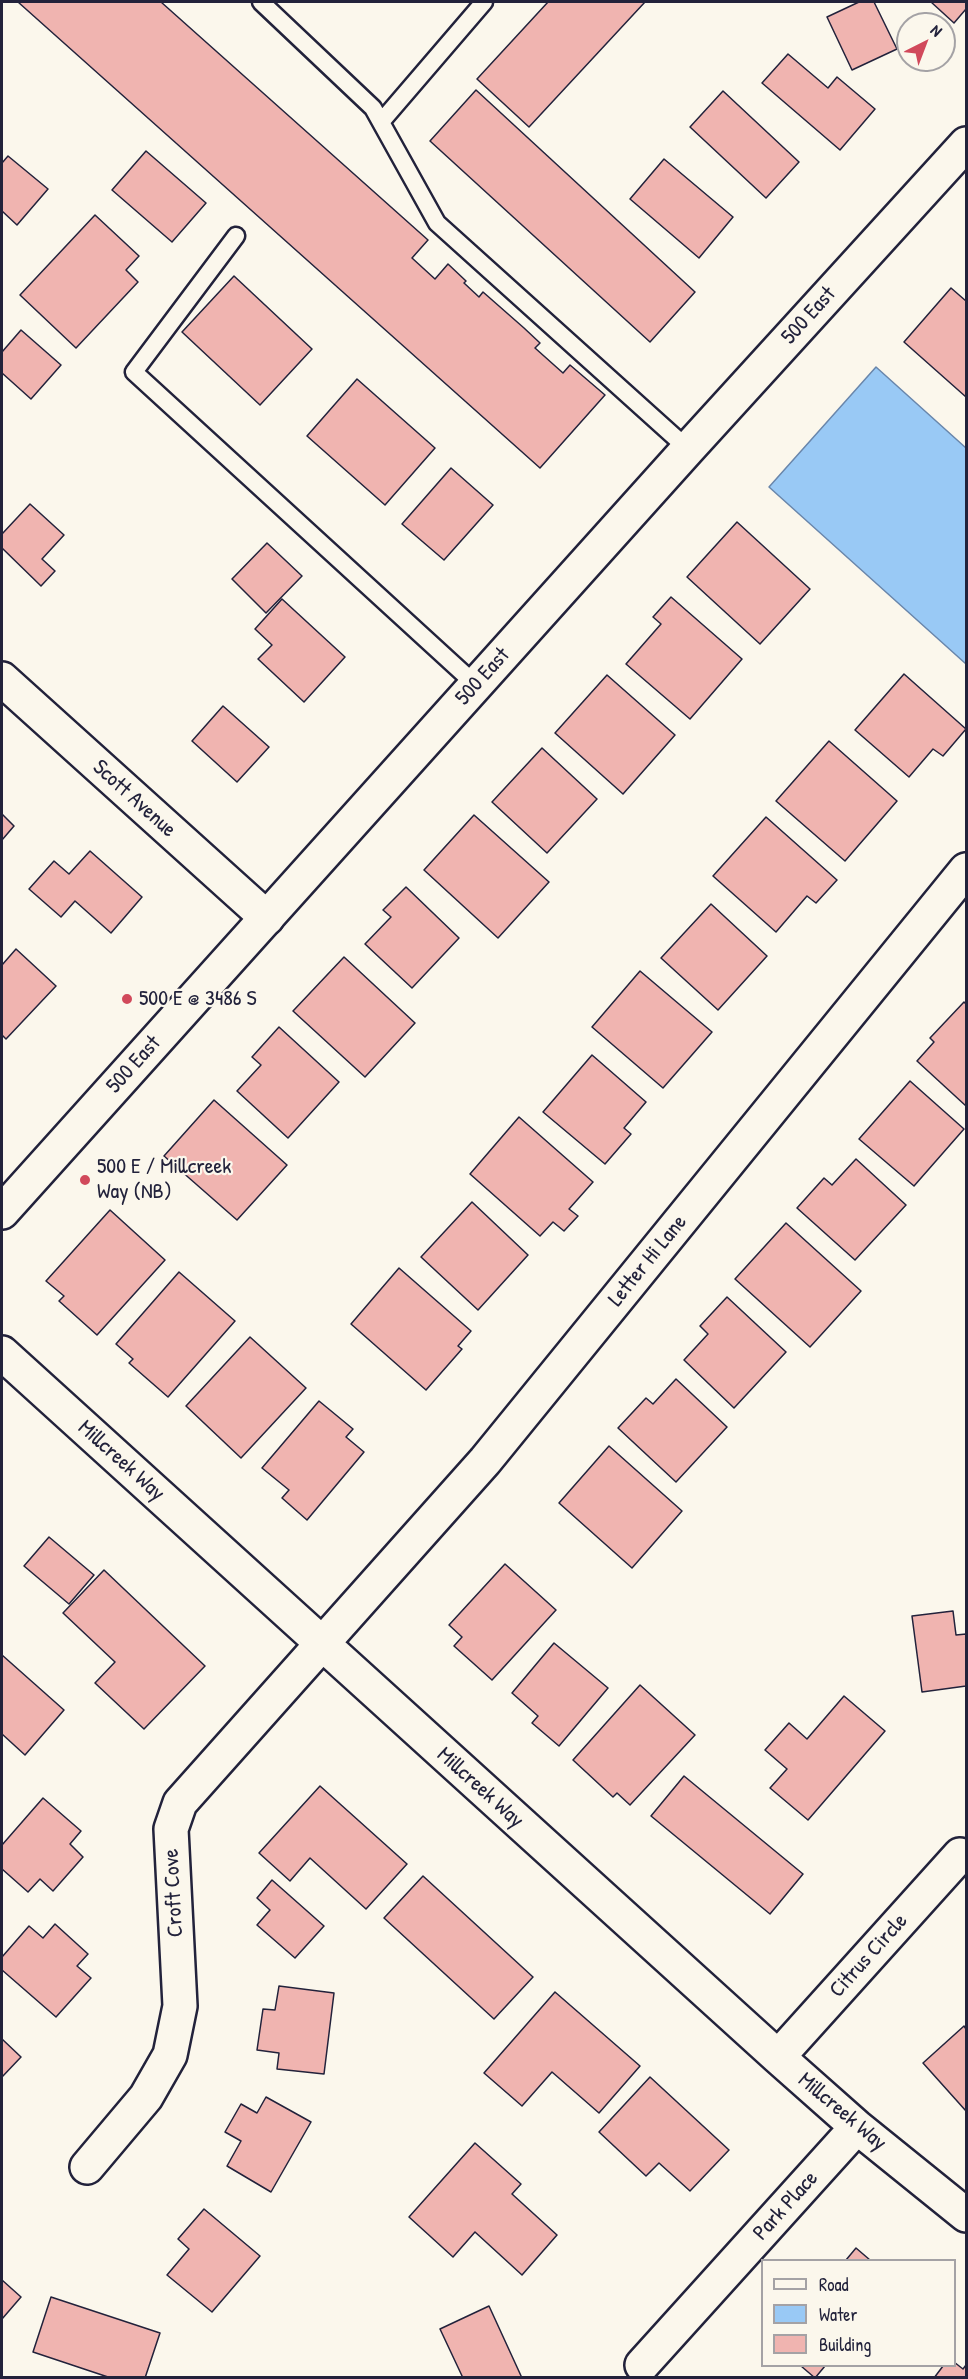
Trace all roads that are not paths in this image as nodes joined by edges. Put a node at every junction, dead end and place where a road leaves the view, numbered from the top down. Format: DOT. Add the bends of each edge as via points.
graph roads {
  1 [pos="261,2"];
  2 [pos="484,2"];
  3 [pos="381,122"];
  4 [pos="966,144"];
  5 [pos="236,236"];
  6 [pos="688,449"];
  7 [pos="476,685"];
  8 [pos="4,686"];
  9 [pos="966,870"];
  10 [pos="267,918"];
  11 [pos="2,1212"];
  12 [pos="2,1353"];
  13 [pos="321,1644"];
  14 [pos="960,1855"];
  15 [pos="778,2057"];
  16 [pos="857,2127"];
  17 [pos="87,2167"];
  18 [pos="966,2214"];
  19 [pos="642,2365"];
  1 -- 3 [label="lane" via="373,108"];
  2 -- 3 [label="lane"];
  3 -- 6 [label="lane" via="437,223"];
  4 -- 6 [label="street, 500 East"];
  5 -- 7 [label="lane" via="134,372"];
  6 -- 7 [label="street, 500 East"];
  7 -- 10 [label="street, 500 East"];
  8 -- 10 [label="street, Scott Avenue"];
  9 -- 13 [label="street, Letter Hi Lane" via="485,1461"];
  10 -- 11 [label="street, 500 East"];
  12 -- 13 [label="street, Millcreek Way"];
  13 -- 15 [label="street, Millcreek Way"];
  13 -- 17 [label="street, Croft Cove" via="180,1803 171,1829 180,2006 171,2055 146,2097"];
  14 -- 15 [label="street, Citrus Circle"];
  15 -- 16 [label="street, Millcreek Way"];
  16 -- 18 [label="street, Millcreek Way"];
  16 -- 19 [label="street, Park Place"];
}
